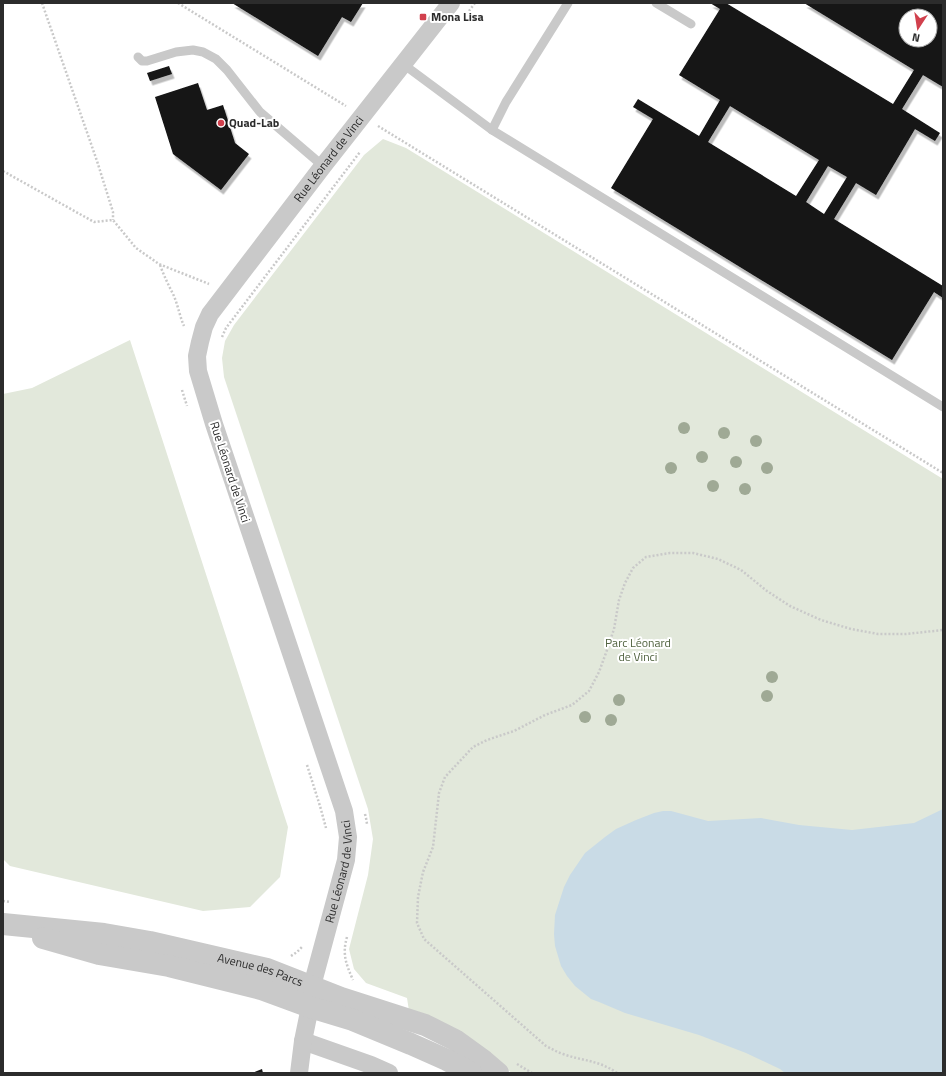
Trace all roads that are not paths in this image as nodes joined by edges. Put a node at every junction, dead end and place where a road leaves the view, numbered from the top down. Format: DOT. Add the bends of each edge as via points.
graph roads {
  1 [pos="451,3"];
  2 [pos="568,3"];
  3 [pos="656,3"];
  4 [pos="691,24"];
  5 [pos="138,57"];
  6 [pos="403,64"];
  7 [pos="492,130"];
  8 [pos="323,166"];
  9 [pos="943,407"];
  10 [pos="3,925"];
  11 [pos="311,997"];
  12 [pos="303,1041"];
  13 [pos="299,1073"];
  14 [pos="389,1073"];
  15 [pos="471,1073"];
  16 [pos="498,1073"];
  1 -- 6 [label="street, Rue Léonard de Vinci"];
  2 -- 7 [label="lane" via="506,102"];
  3 -- 4 [label="lane"];
  5 -- 8 [label="lane" via="142,61 147,61 176,52 203,52 227,70 260,112"];
  6 -- 7 [label="lane"];
  6 -- 8 [label="street, Rue Léonard de Vinci"];
  7 -- 9 [label="lane"];
  8 -- 11 [label="street, Rue Léonard de Vinci" via="210,314 197,356 198,371 214,424 344,811 348,837 346,860"];
  10 -- 11 [label="street, Avenue des Parcs" via="99,954 169,966 261,989"];
  11 -- 12 [label="street, Rue Léonard de Vinci"];
  11 -- 15 [label="street, Avenue des Parcs" via="353,1020"];
  11 -- 16 [label="street, Avenue des Parcs" via="341,998 425,1025 455,1040"];
  12 -- 13 [label="street, Rue Léonard de Vinci"];
  12 -- 14 [label="street"];
}
